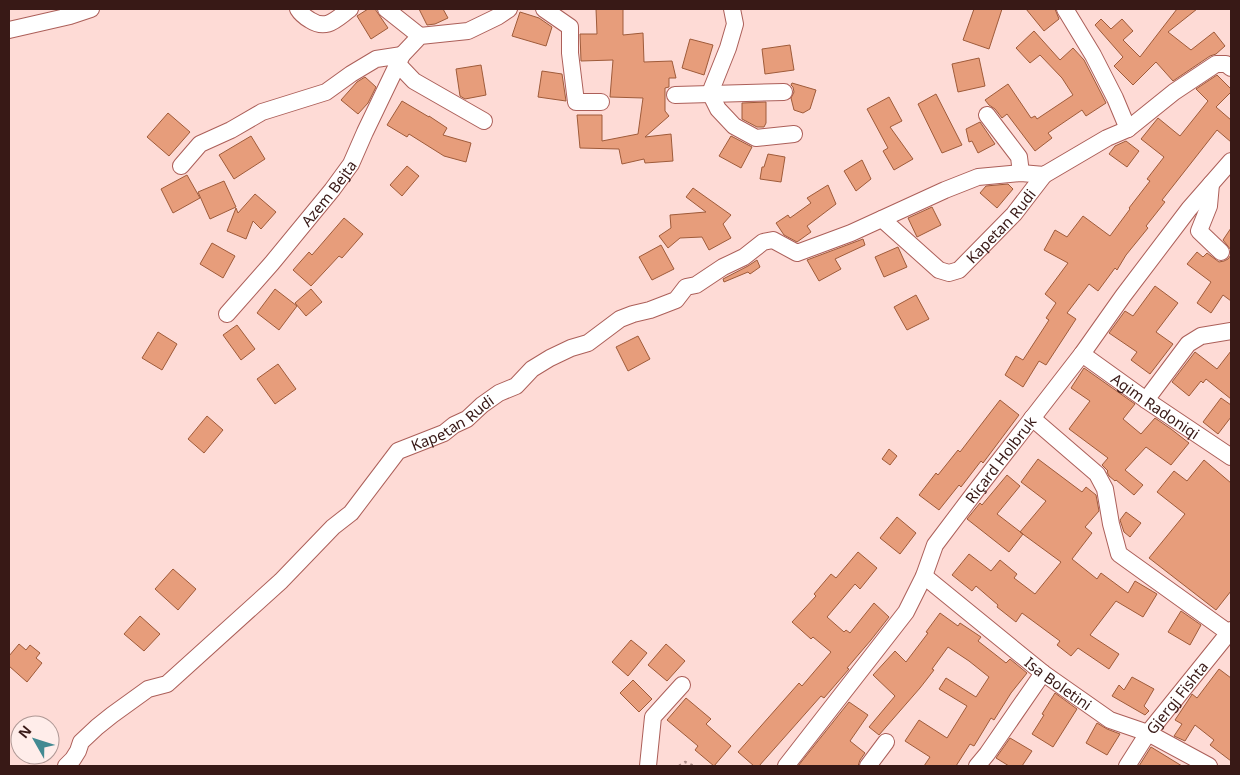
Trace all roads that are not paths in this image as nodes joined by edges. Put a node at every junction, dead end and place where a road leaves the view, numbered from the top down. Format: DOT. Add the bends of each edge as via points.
graph roads {
  1 [pos="91,9"];
  2 [pos="298,9"];
  3 [pos="350,9"];
  4 [pos="386,9"];
  5 [pos="509,9"];
  6 [pos="544,9"];
  7 [pos="732,9"];
  8 [pos="1065,9"];
  9 [pos="9,30"];
  10 [pos="420,36"];
  11 [pos="397,59"];
  12 [pos="1231,68"];
  13 [pos="784,92"];
  14 [pos="710,93"];
  15 [pos="675,95"];
  16 [pos="601,102"];
  17 [pos="987,115"];
  18 [pos="484,121"];
  19 [pos="1128,129"];
  20 [pos="794,134"];
  21 [pos="1231,161"];
  22 [pos="181,166"];
  23 [pos="1021,174"];
  24 [pos="1044,175"];
  25 [pos="1211,184"];
  26 [pos="882,218"];
  27 [pos="1221,252"];
  28 [pos="227,314"];
  29 [pos="1231,331"];
  30 [pos="1082,354"];
  31 [pos="1146,400"];
  32 [pos="1032,418"];
  33 [pos="1231,457"];
  34 [pos="924,576"];
  35 [pos="1230,632"];
  36 [pos="1043,673"];
  37 [pos="682,685"];
  38 [pos="1148,733"];
  39 [pos="886,742"];
  40 [pos="66,766"];
  41 [pos="648,766"];
  42 [pos="786,766"];
  43 [pos="868,766"];
  44 [pos="976,766"];
  45 [pos="1127,766"];
  46 [pos="1209,766"];
  1 -- 9 [label="street"];
  2 -- 3 [label="street" via="310,20 326,25"];
  4 -- 10 [label="street"];
  5 -- 10 [label="street" via="468,31"];
  6 -- 16 [label="street" via="570,27 576,102"];
  7 -- 14 [label="street" via="735,24"];
  8 -- 19 [label="street" via="1093,55"];
  10 -- 11 [label="street, Azem Bejta"];
  11 -- 18 [label="street" via="414,81"];
  11 -- 22 [label="street, Azem Bejta" via="376,59 326,92 262,112 200,144"];
  11 -- 28 [label="street, Azem Bejta" via="351,164"];
  12 -- 19 [label="street, Kapetan Rudi" via="1226,64 1216,64"];
  13 -- 14 [label="street"];
  14 -- 15 [label="street"];
  14 -- 20 [label="street" via="718,109 734,126 756,138"];
  17 -- 23 [label="street" via="1019,157"];
  19 -- 24 [label="street, Kapetan Rudi"];
  21 -- 25 [label="street, Riçard Holbruk"];
  23 -- 24 [label="street, Kapetan Rudi"];
  23 -- 26 [label="street, Kapetan Rudi" via="978,177"];
  24 -- 26 [label="street, Kapetan Rudi" via="1014,214 959,270 949,273 939,270"];
  25 -- 27 [label="street" via="1209,206 1199,231"];
  25 -- 30 [label="street, Riçard Holbruk"];
  26 -- 40 [label="street, Kapetan Rudi" via="797,252 773,240 763,242 744,258 696,285 686,287 676,300 620,318 588,343 571,348 532,369 516,386 499,393 444,433 398,452 351,513 333,527 281,581 167,684 148,690 97,727 81,742"];
  29 -- 31 [label="street" via="1201,336 1188,344"];
  30 -- 31 [label="street, Agim Radoniqi"];
  30 -- 32 [label="street, Riçard Holbruk"];
  31 -- 33 [label="street, Agim Radoniqi"];
  32 -- 34 [label="street, Riçard Holbruk" via="935,545"];
  32 -- 35 [label="street" via="1097,474 1105,488 1110,524 1119,554"];
  34 -- 36 [label="street, Isa Boletini"];
  34 -- 42 [label="street, Riçard Holbruk" via="906,612"];
  35 -- 38 [label="street, Gjergj Fishta"];
  36 -- 38 [label="street, Isa Boletini" via="1110,720"];
  36 -- 44 [label="street"];
  37 -- 41 [label="street" via="653,717"];
  38 -- 45 [label="street, Gjergj Fishta"];
  38 -- 46 [label="street, Isa Boletini"];
  39 -- 43 [label="street"];
}
